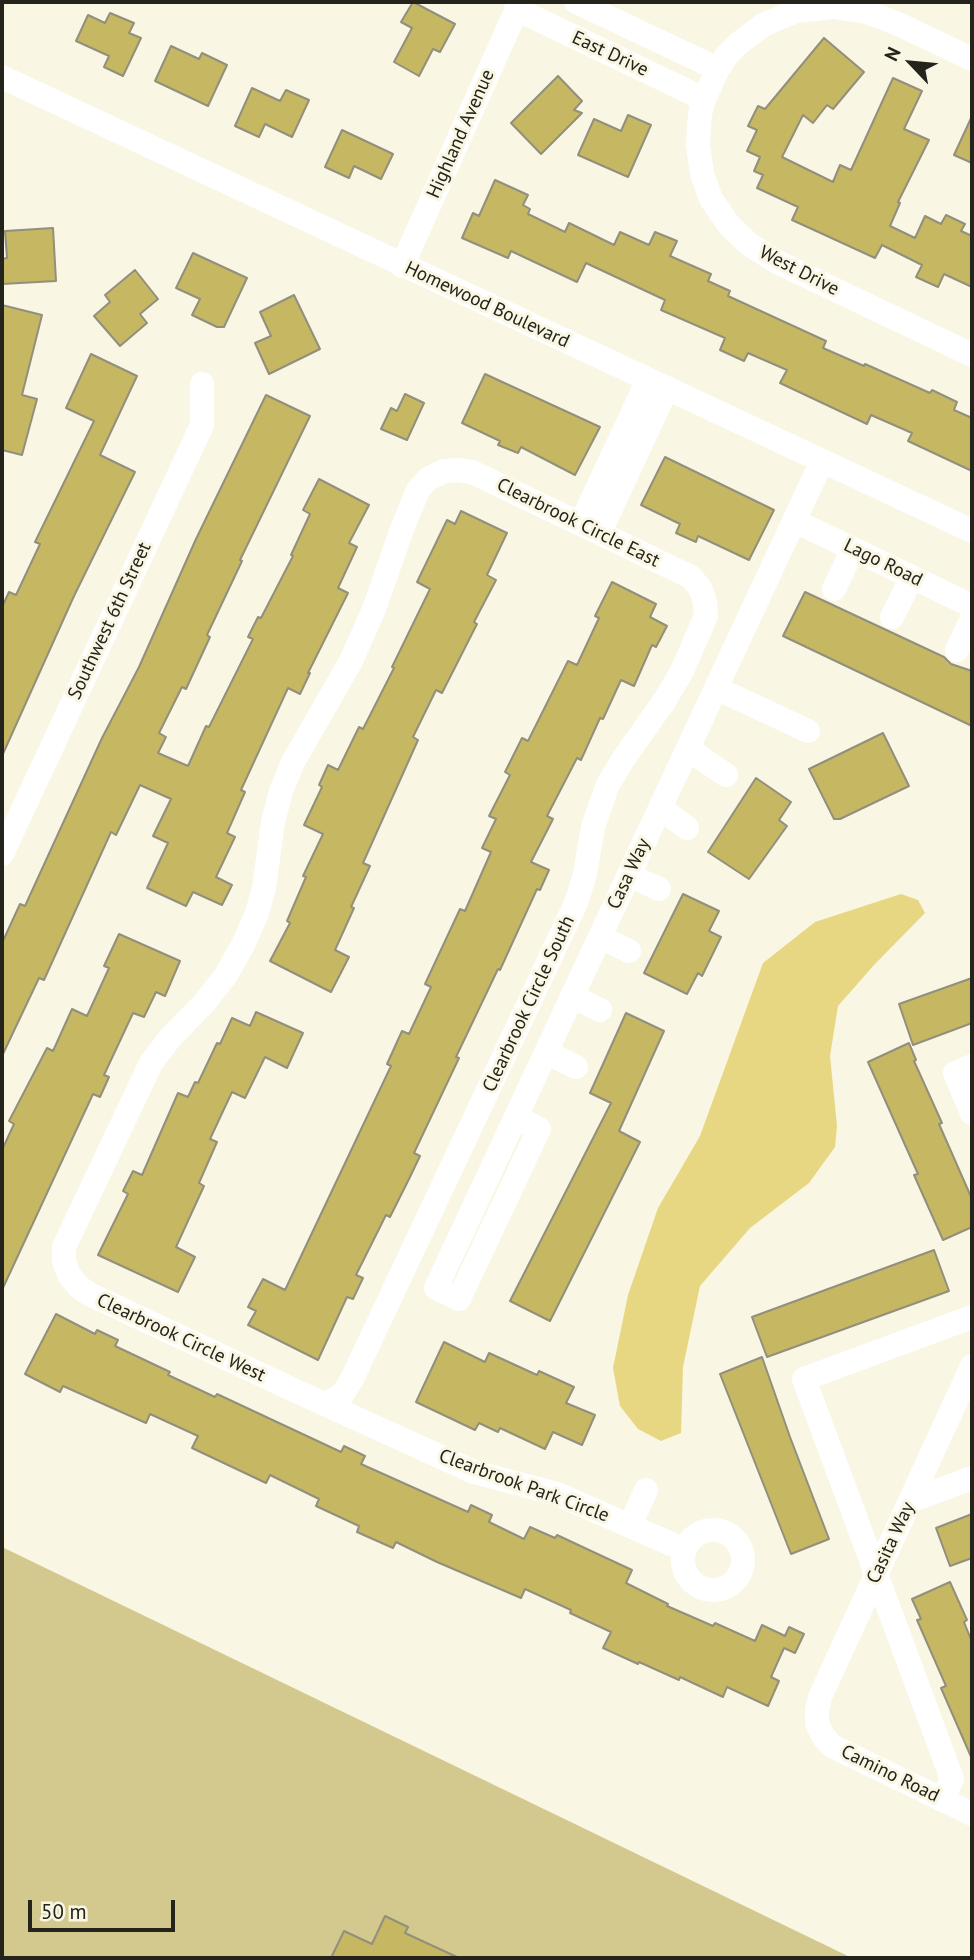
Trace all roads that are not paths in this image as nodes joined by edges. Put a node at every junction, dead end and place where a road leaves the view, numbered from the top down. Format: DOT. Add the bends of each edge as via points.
graph roads {
  1 [pos="576,2"];
  2 [pos="518,6"];
  3 [pos="972,59"];
  4 [pos="2,77"];
  5 [pos="710,84"];
  6 [pos="402,266"];
  7 [pos="972,355"];
  8 [pos="202,384"];
  9 [pos="658,384"];
  10 [pos="822,461"];
  11 [pos="794,521"];
  12 [pos="590,527"];
  13 [pos="972,531"];
  14 [pos="853,549"];
  15 [pos="912,577"];
  16 [pos="834,589"];
  17 [pos="702,595"];
  18 [pos="972,606"];
  19 [pos="892,617"];
  20 [pos="972,619"];
  21 [pos="957,650"];
  22 [pos="716,688"];
  23 [pos="808,731"];
  24 [pos="688,749"];
  25 [pos="726,775"];
  26 [pos="660,808"];
  27 [pos="687,828"];
  28 [pos="2,854"];
  29 [pos="629,875"];
  30 [pos="659,889"];
  31 [pos="600,937"];
  32 [pos="629,951"];
  33 [pos="572,996"];
  34 [pos="600,1010"];
  35 [pos="546,1052"];
  36 [pos="972,1066"];
  37 [pos="576,1067"];
  38 [pos="972,1113"];
  39 [pos="64,1247"];
  40 [pos="436,1288"];
  41 [pos="972,1317"];
  42 [pos="972,1366"];
  43 [pos="325,1404"];
  44 [pos="972,1478"];
  45 [pos="646,1490"];
  46 [pos="910,1501"];
  47 [pos="630,1526"];
  48 [pos="685,1550"];
  49 [pos="877,1574"];
  50 [pos="817,1723"];
  51 [pos="942,1800"];
  52 [pos="972,1814"];
  1 -- 5 [label="street, East Drive"];
  2 -- 5 [label="street, East Drive"];
  2 -- 6 [label="street, Highland Avenue"];
  3 -- 5 [label="street" via="879,16 833,7 796,11 763,25 738,44"];
  4 -- 6 [label="street, Homewood Boulevard"];
  5 -- 7 [label="street, West Drive" via="698,132 702,174 719,212 738,235 779,264"];
  6 -- 9 [label="street, Homewood Boulevard"];
  8 -- 28 [label="street, Southwest 6th Street" via="202,425"];
  9 -- 10 [label="street, Homewood Boulevard"];
  9 -- 12 [label="street"];
  10 -- 11 [label="street, Casa Way"];
  10 -- 13 [label="street, Homewood Boulevard"];
  11 -- 14 [label="street, Lago Road"];
  11 -- 22 [label="street, Casa Way"];
  12 -- 17 [label="street, Clearbrook Circle East" via="691,577"];
  12 -- 39 [label="street, Clearbrook Circle East" via="472,472 444,471 418,490 351,661 281,791 264,888 243,945 205,1002 151,1063"];
  14 -- 15 [label="street, Lago Road"];
  14 -- 16 [label="street"];
  15 -- 18 [label="street, Lago Road"];
  15 -- 19 [label="street"];
  17 -- 43 [label="street, Clearbrook Circle South" via="706,616 682,671 602,798 576,903 553,954 352,1379 342,1395"];
  20 -- 21 [label="street"];
  22 -- 23 [label="street"];
  22 -- 24 [label="street, Casa Way"];
  24 -- 25 [label="street"];
  24 -- 26 [label="street, Casa Way"];
  26 -- 27 [label="street"];
  26 -- 29 [label="street, Casa Way"];
  29 -- 30 [label="street"];
  29 -- 31 [label="street, Casa Way"];
  31 -- 32 [label="street"];
  31 -- 33 [label="street, Casa Way"];
  33 -- 34 [label="street"];
  33 -- 35 [label="street, Casa Way"];
  35 -- 37 [label="street"];
  35 -- 40 [label="street, Casa Way"];
  36 -- 38 [label="street" via="954,1073"];
  39 -- 43 [label="street, Clearbrook Circle West" via="69,1275 89,1294"];
  41 -- 49 [label="street" via="804,1379"];
  42 -- 46 [label="street, Casita Way"];
  43 -- 47 [label="street, Clearbrook Park Circle" via="474,1472 557,1494"];
  44 -- 46 [label="street"];
  45 -- 47 [label="street"];
  46 -- 49 [label="street, Casita Way"];
  47 -- 48 [label="street, Clearbrook Park Circle"];
  49 -- 50 [label="street, Casita Way" via="820,1697"];
  49 -- 51 [label="street" via="952,1779"];
  50 -- 51 [label="street, Camino Road" via="832,1746"];
  51 -- 52 [label="street, Camino Road"];
}
